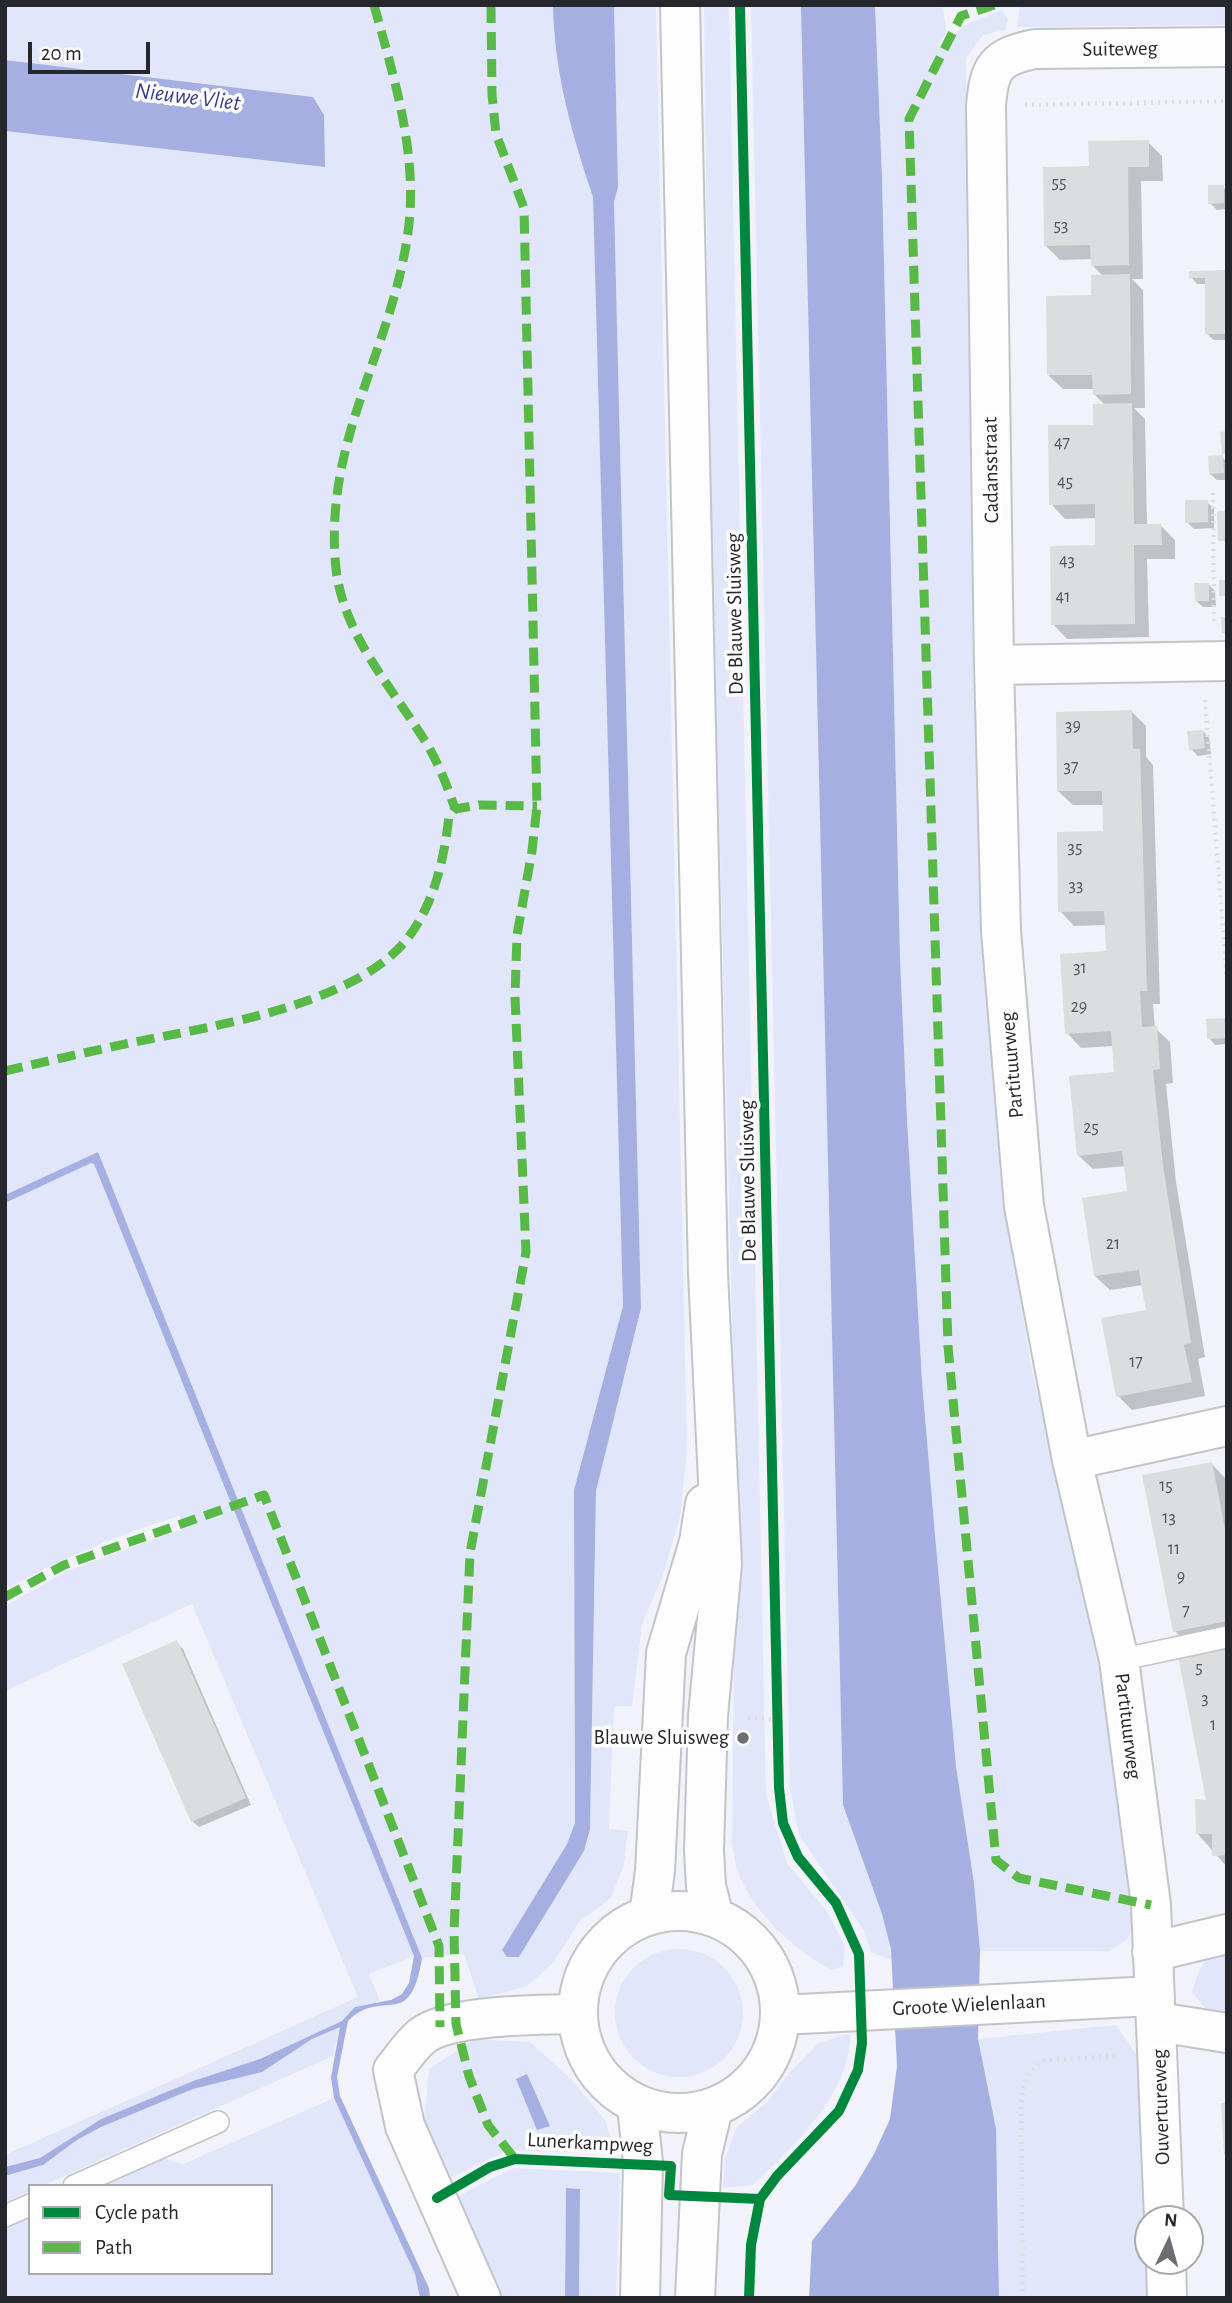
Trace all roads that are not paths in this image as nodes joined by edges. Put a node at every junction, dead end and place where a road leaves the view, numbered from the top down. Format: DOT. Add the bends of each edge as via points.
graph roads {
  1 [pos="680,5"];
  2 [pos="1227,47"];
  3 [pos="1014,54"];
  4 [pos="1215,661"];
  5 [pos="994,665"];
  6 [pos="1227,1426"];
  7 [pos="715,1448"];
  8 [pos="1072,1460"];
  9 [pos="1227,1637"];
  10 [pos="1119,1660"];
  11 [pos="649,1915"];
  12 [pos="714,1917"];
  13 [pos="1227,1934"];
  14 [pos="1152,1952"];
  15 [pos="577,2014"];
  16 [pos="781,2015"];
  17 [pos="1157,2024"];
  18 [pos="1227,2033"];
  19 [pos="638,2105"];
  20 [pos="713,2108"];
  21 [pos="218,2122"];
  22 [pos="78,2184"];
  23 [pos="1163,2205"];
  24 [pos="28,2206"];
  25 [pos="5,2216"];
  26 [pos="1166,2275"];
  27 [pos="481,2298"];
  28 [pos="640,2298"];
  29 [pos="695,2298"];
  30 [pos="1167,2298"];
  1 -- 7 [label="street, De Blauwe Sluisweg"];
  2 -- 3 [label="street, Suiteweg" via="1035,49"];
  3 -- 5 [label="street, Cadansstraat" via="998,62 988,80 986,106"];
  4 -- 5 [label="street"];
  5 -- 8 [label="street, Partituurweg" via="1002,930 1024,1206"];
  6 -- 8 [label="street"];
  7 -- 11 [label="street, De Blauwe Sluisweg" via="699,1542 666,1653"];
  7 -- 12 [label="street, De Blauwe Sluisweg" via="722,1564 708,1716 704,1851"];
  8 -- 10 [label="street, Partituurweg"];
  9 -- 10 [label="lane"];
  10 -- 14 [label="street, Partituurweg" via="1151,1905"];
  11 -- 12 [label="street" via="682,1911"];
  11 -- 15 [label="street" via="620,1930 597,1952 582,1981"];
  12 -- 16 [label="street" via="742,1932 763,1955 776,1984"];
  13 -- 14 [label="street"];
  14 -- 17 [label="street, Partituurweg"];
  15 -- 19 [label="street" via="580,2037 601,2078"];
  15 -- 27 [label="street" via="440,2026 421,2036 393,2070 405,2126"];
  16 -- 17 [label="street, Groote Wielenlaan" via="1074,2000"];
  16 -- 20 [label="street" via="768,2061 754,2081"];
  17 -- 18 [label="street"];
  17 -- 23 [label="street, Ouvertureweg"];
  19 -- 20 [label="street" via="662,2112"];
  19 -- 28 [label="street" via="643,2163"];
  20 -- 29 [label="street" via="702,2154"];
  21 -- 22 [label="lane"];
  24 -- 25 [label="lane"];
  26 -- 30 [label="street"];
}
